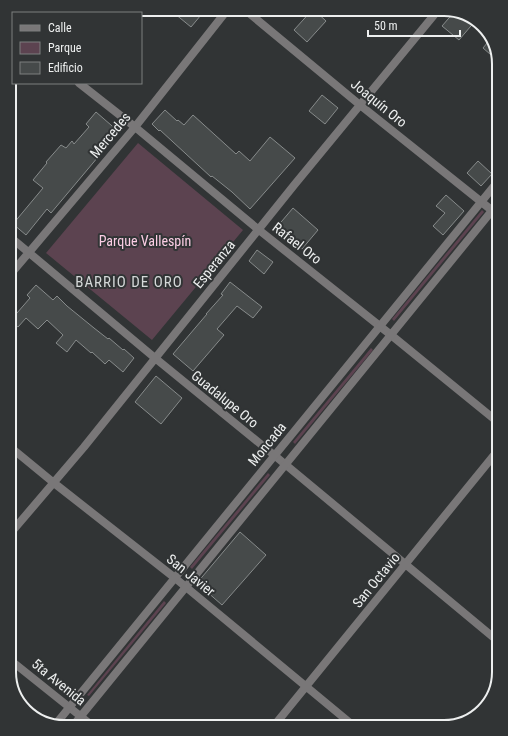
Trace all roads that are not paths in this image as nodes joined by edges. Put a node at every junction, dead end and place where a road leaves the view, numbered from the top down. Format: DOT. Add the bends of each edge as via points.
graph roads {
  1 [pos="222,16"];
  2 [pos="252,16"];
  3 [pos="433,16"];
  4 [pos="80,84"];
  5 [pos="360,105"];
  6 [pos="135,127"];
  7 [pos="492,189"];
  8 [pos="481,202"];
  9 [pos="492,210"];
  10 [pos="492,218"];
  11 [pos="258,230"];
  12 [pos="16,242"];
  13 [pos="29,252"];
  14 [pos="16,268"];
  15 [pos="380,326"];
  16 [pos="391,335"];
  17 [pos="155,358"];
  18 [pos="492,417"];
  19 [pos="16,452"];
  20 [pos="274,455"];
  21 [pos="492,458"];
  22 [pos="286,465"];
  23 [pos="54,483"];
  24 [pos="16,527"];
  25 [pos="405,564"];
  26 [pos="175,578"];
  27 [pos="186,587"];
  28 [pos="492,636"];
  29 [pos="16,665"];
  30 [pos="306,687"];
  31 [pos="69,708"];
  32 [pos="81,716"];
  33 [pos="59,720"];
  34 [pos="78,720"];
  35 [pos="86,720"];
  36 [pos="279,720"];
  37 [pos="346,720"];
  1 -- 6 [label="street, Mercedes"];
  2 -- 5 [label="street, Joaquín Oro"];
  3 -- 5 [label="street, Esperanza"];
  4 -- 6 [label="street, Rafael Oro"];
  5 -- 8 [label="street, Joaquín Oro"];
  5 -- 11 [label="street, Esperanza"];
  6 -- 11 [label="street, Rafael Oro"];
  6 -- 13 [label="street, Mercedes"];
  7 -- 8 [label="street, Moncada"];
  8 -- 9 [label="street, Joaquín Oro"];
  8 -- 15 [label="street, Moncada"];
  10 -- 16 [label="street, Moncada"];
  11 -- 15 [label="street, Rafael Oro"];
  11 -- 17 [label="street, Esperanza"];
  12 -- 13 [label="street, Guadalupe Oro"];
  13 -- 14 [label="street, Mercedes"];
  13 -- 17 [label="street, Guadalupe Oro"];
  15 -- 16 [label="street, Rafael Oro"];
  15 -- 20 [label="street, Moncada"];
  16 -- 18 [label="street, Rafael Oro"];
  16 -- 22 [label="street, Moncada"];
  17 -- 20 [label="street, Guadalupe Oro"];
  17 -- 23 [label="street, Esperanza"];
  19 -- 23 [label="street, San Javier"];
  20 -- 22 [label="street, Guadalupe Oro"];
  20 -- 26 [label="street, Moncada"];
  21 -- 25 [label="street, San Octavio"];
  22 -- 25 [label="street, Guadalupe Oro"];
  22 -- 27 [label="street, Moncada"];
  23 -- 24 [label="street, Esperanza"];
  23 -- 26 [label="street, San Javier"];
  25 -- 28 [label="street, Guadalupe Oro"];
  25 -- 30 [label="street, San Octavio"];
  26 -- 27 [label="street, San Javier"];
  26 -- 31 [label="street, Moncada"];
  27 -- 30 [label="street, San Javier"];
  27 -- 32 [label="street, Moncada"];
  29 -- 31 [label="street, 5ta Avenida"];
  30 -- 36 [label="street, San Octavio"];
  30 -- 37 [label="street, San Javier"];
  31 -- 32 [label="street, 5ta Avenida"];
  31 -- 33 [label="street, Moncada"];
  32 -- 34 [label="street, Moncada"];
  32 -- 35 [label="street, 5ta Avenida"];
}
